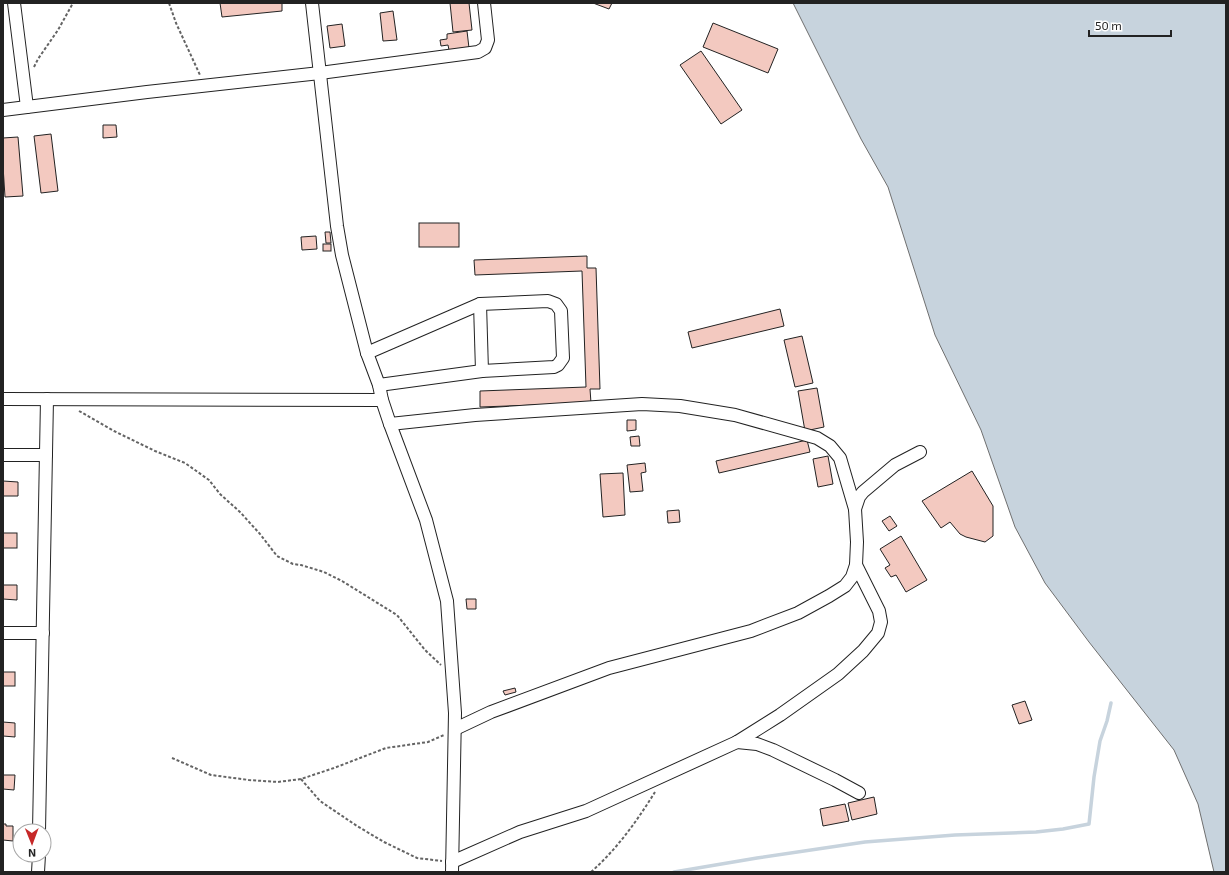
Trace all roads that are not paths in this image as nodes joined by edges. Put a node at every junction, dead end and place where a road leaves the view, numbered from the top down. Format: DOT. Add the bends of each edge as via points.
graph roads {
  1 [pos="14,3"];
  2 [pos="312,3"];
  3 [pos="484,3"];
  4 [pos="320,73"];
  5 [pos="27,107"];
  6 [pos="3,110"];
  7 [pos="480,304"];
  8 [pos="367,353"];
  9 [pos="482,370"];
  10 [pos="379,385"];
  11 [pos="3,399"];
  12 [pos="47,399"];
  13 [pos="382,400"];
  14 [pos="390,424"];
  15 [pos="920,452"];
  16 [pos="3,455"];
  17 [pos="46,455"];
  18 [pos="855,509"];
  19 [pos="856,565"];
  20 [pos="3,633"];
  21 [pos="43,633"];
  22 [pos="455,729"];
  23 [pos="737,742"];
  24 [pos="859,793"];
  25 [pos="39,823"];
  26 [pos="452,867"];
  1 -- 5 [label="street"];
  2 -- 4 [label="street"];
  3 -- 4 [label="street" via="488,40 485,48 478,52"];
  4 -- 5 [label="street"];
  4 -- 8 [label="street" via="338,239"];
  5 -- 6 [label="street"];
  7 -- 8 [label="street"];
  7 -- 9 [label="street"];
  7 -- 9 [label="street" via="548,301 556,304 561,311 563,358 558,365 549,368"];
  8 -- 10 [label="street"];
  9 -- 10 [label="street"];
  10 -- 13 [label="street"];
  11 -- 12 [label="street"];
  12 -- 13 [label="street"];
  12 -- 17 [label="street"];
  13 -- 14 [label="street"];
  14 -- 18 [label="street" via="475,415 642,404 680,406 735,415 817,438 830,446 840,458"];
  14 -- 22 [label="street" via="426,520 447,601"];
  15 -- 18 [label="street" via="895,465 858,497"];
  16 -- 17 [label="street"];
  17 -- 21 [label="street"];
  18 -- 19 [label="street"];
  19 -- 22 [label="street" via="845,586 798,613 751,631 609,668 491,712"];
  19 -- 23 [label="street" via="879,611 881,622 878,633 838,674"];
  20 -- 21 [label="street"];
  21 -- 25 [label="street"];
  22 -- 26 [label="street"];
  23 -- 24 [label="street" via="757,744 773,750"];
  23 -- 26 [label="street" via="586,811 520,832"];
}
